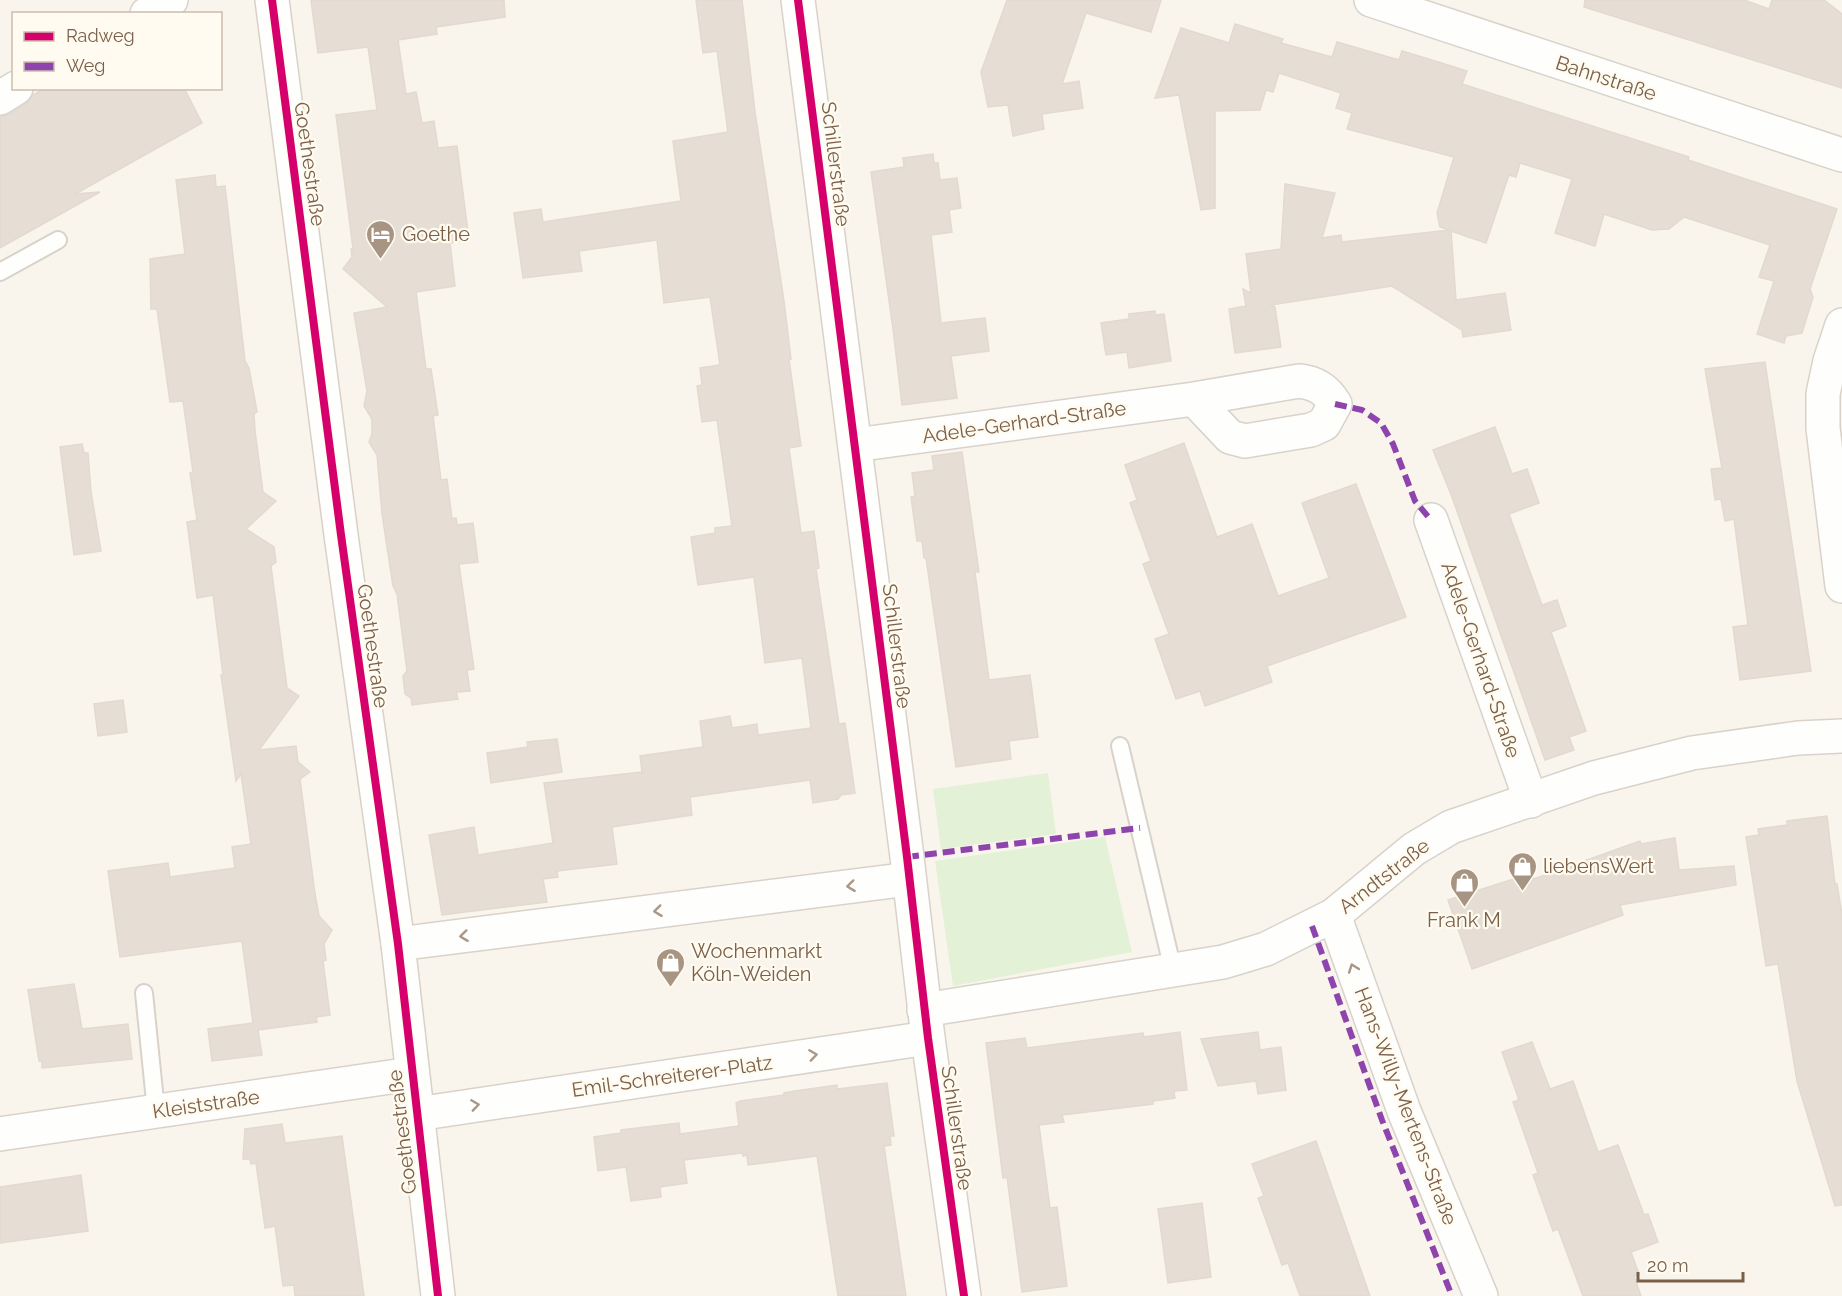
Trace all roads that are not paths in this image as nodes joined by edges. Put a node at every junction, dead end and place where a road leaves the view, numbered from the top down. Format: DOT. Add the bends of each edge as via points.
graph roads {
  1 [pos="171,0"];
  2 [pos="272,0"];
  3 [pos="798,0"];
  4 [pos="1371,0"];
  5 [pos="150,12"];
  6 [pos="13,90"];
  7 [pos="0,98"];
  8 [pos="1840,149"];
  9 [pos="58,240"];
  10 [pos="0,272"];
  11 [pos="1842,325"];
  12 [pos="1194,399"];
  13 [pos="855,445"];
  14 [pos="1431,520"];
  15 [pos="1842,586"];
  16 [pos="1842,736"];
  17 [pos="1120,746"];
  18 [pos="1531,801"];
  19 [pos="909,879"];
  20 [pos="1334,915"];
  21 [pos="398,944"];
  22 [pos="1173,970"];
  23 [pos="144,993"];
  24 [pos="926,1024"];
  25 [pos="411,1074"];
  26 [pos="156,1111"];
  27 [pos="417,1114"];
  28 [pos="0,1134"];
  29 [pos="438,1296"];
  30 [pos="964,1296"];
  31 [pos="1481,1296"];
  1 -- 5 [label="street"];
  2 -- 21 [label="street, Goethestraße"];
  3 -- 13 [label="street, Schillerstraße"];
  4 -- 8 [label="street, Bahnstraße"];
  6 -- 7 [label="street"];
  9 -- 10 [label="lane"];
  11 -- 15 [label="street" via="1823,394 1823,428"];
  12 -- 13 [label="street, Adele-Gerhard-Straße"];
  13 -- 19 [label="street, Schillerstraße"];
  14 -- 18 [label="street, Adele-Gerhard-Straße"];
  16 -- 18 [label="street, Arndtstraße" via="1692,753 1594,778"];
  17 -- 22 [label="lane"];
  18 -- 20 [label="street, Arndtstraße" via="1451,827 1414,849"];
  19 -- 21 [label="street, one-way"];
  19 -- 24 [label="street, Schillerstraße"];
  20 -- 22 [label="street, Arndtstraße" via="1266,949 1223,962"];
  31 -- 20 [label="street, Hans-Willy-Mertens-Straße, one-way" via="1404,1111"];
  21 -- 25 [label="street, Goethestraße"];
  22 -- 24 [label="street, Arndtstraße"];
  23 -- 26 [label="lane"];
  27 -- 24 [label="street, Emil-Schreiterer-Platz, one-way"];
  24 -- 30 [label="street, Schillerstraße"];
  25 -- 26 [label="street, Kleiststraße"];
  25 -- 27 [label="street, Goethestraße"];
  26 -- 28 [label="street, Kleiststraße"];
  27 -- 29 [label="street, Goethestraße"];
}
